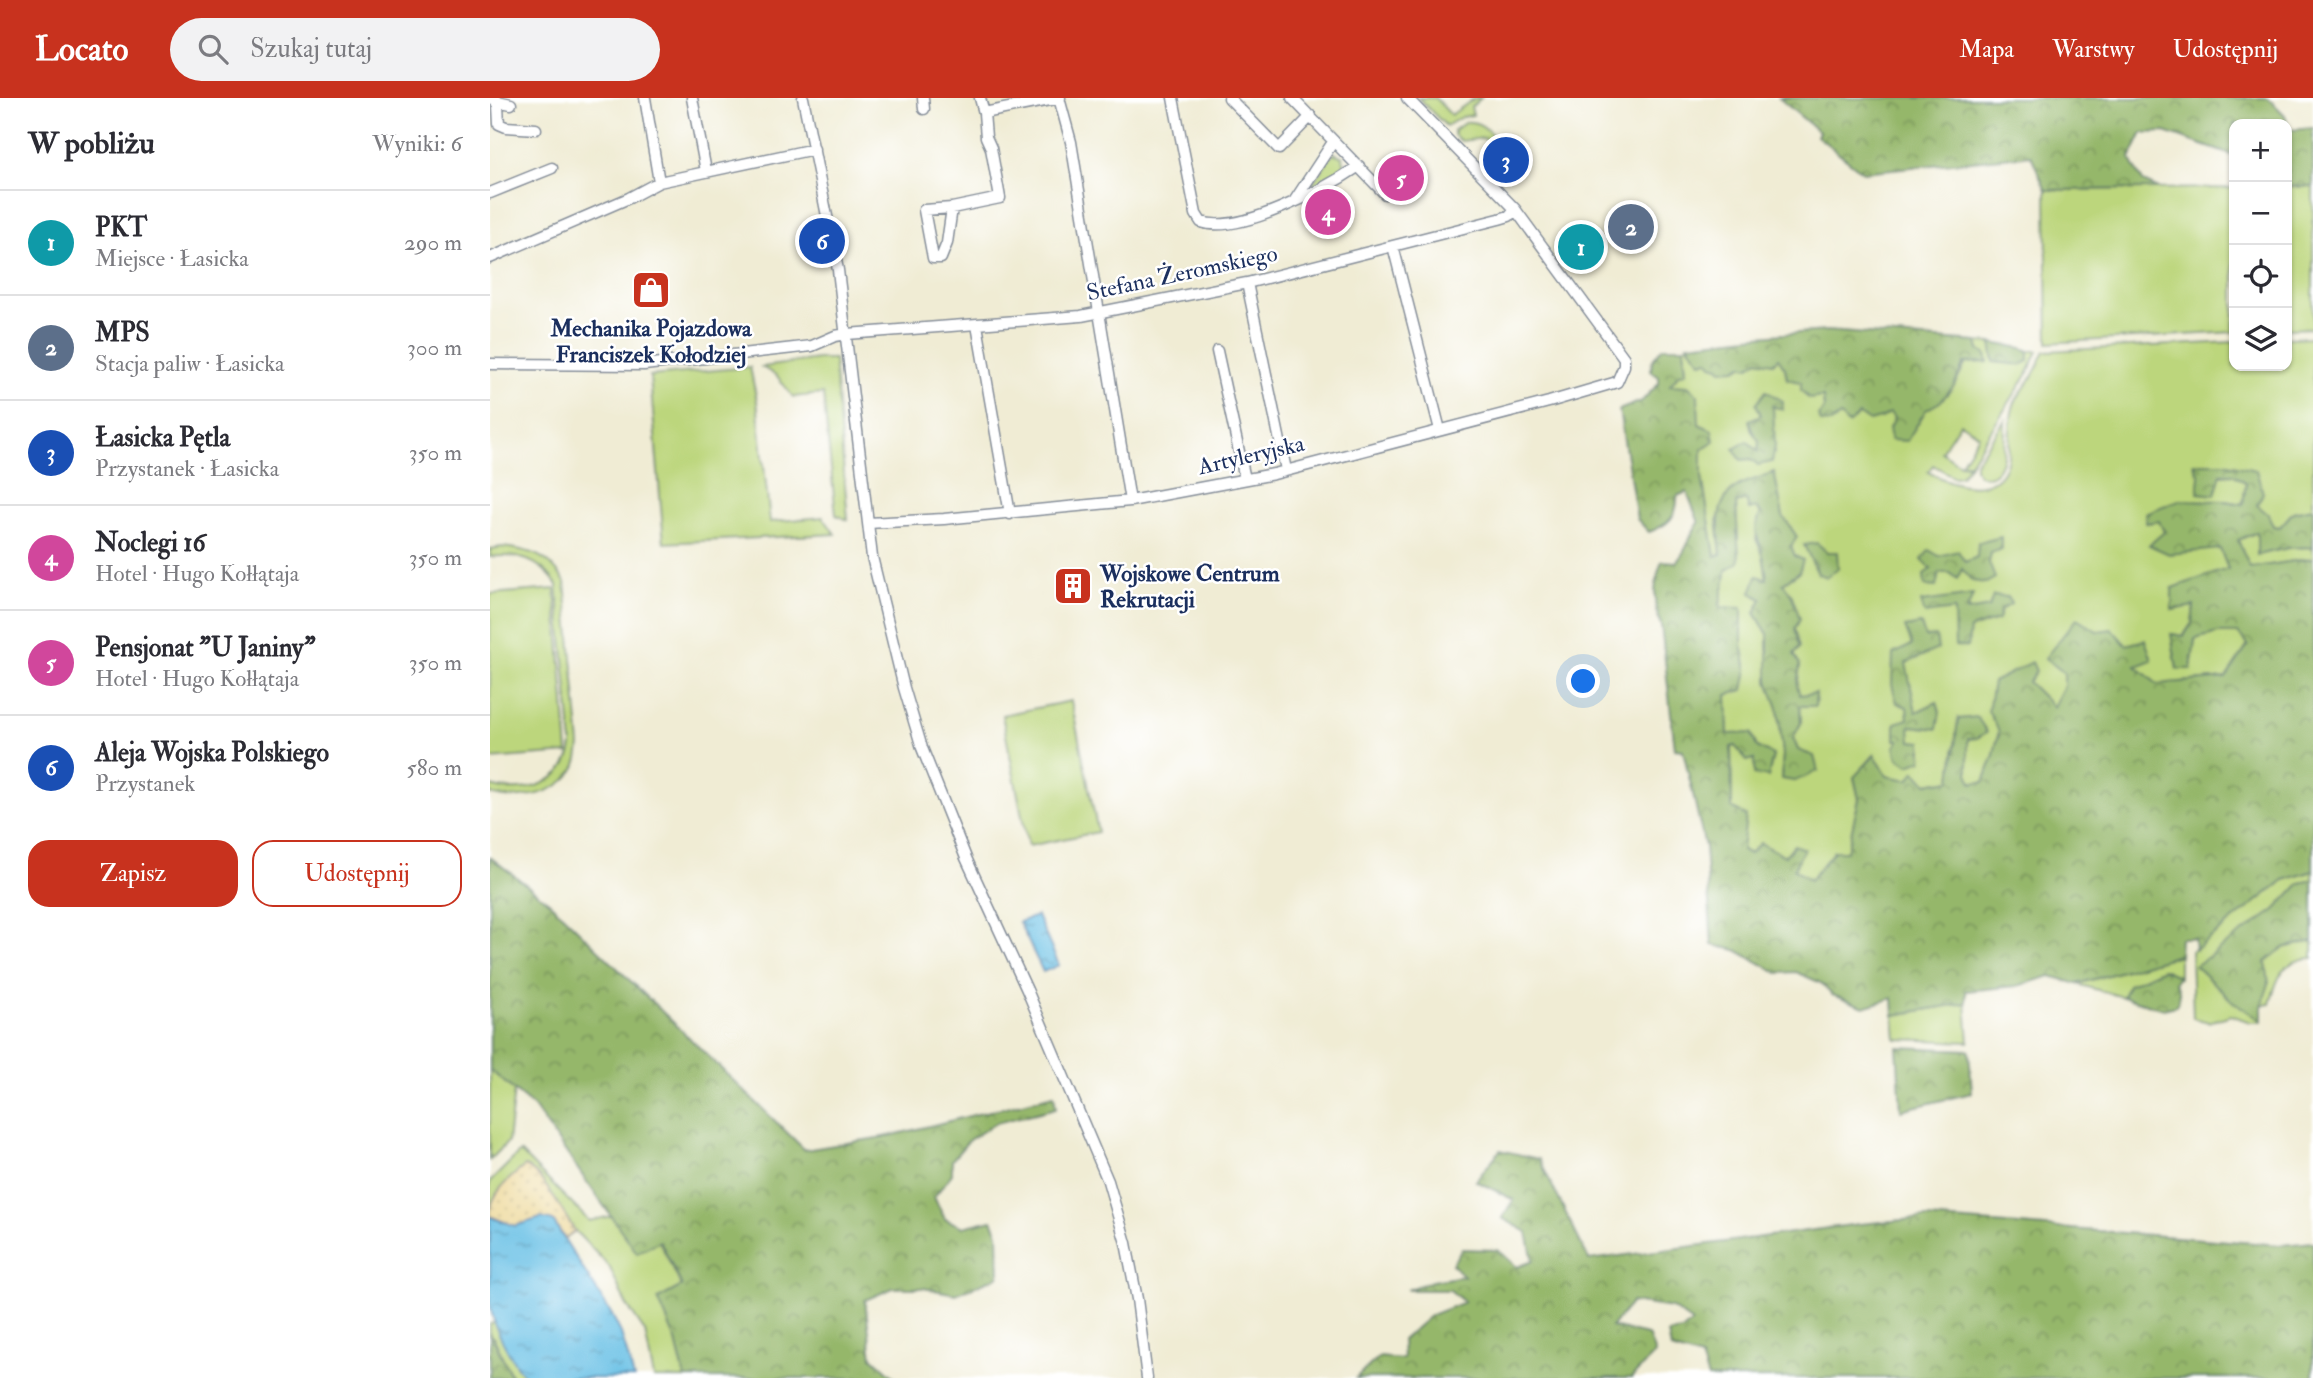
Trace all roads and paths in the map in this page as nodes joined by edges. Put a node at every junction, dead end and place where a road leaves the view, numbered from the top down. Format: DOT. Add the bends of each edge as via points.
graph roads {
  1 [pos="645,98"];
  2 [pos="692,98"];
  3 [pos="803,98"];
  4 [pos="980,98"];
  5 [pos="1060,98"];
  6 [pos="1173,98"];
  7 [pos="1229,98"];
  8 [pos="1292,98"];
  9 [pos="1408,98"];
  10 [pos="492,99"];
  11 [pos="511,104"];
  12 [pos="984,113"];
  13 [pos="1311,116"];
  14 [pos="536,129"];
  15 [pos="1333,142"];
  16 [pos="814,149"];
  17 [pos="1359,166"];
  18 [pos="552,168"];
  19 [pos="706,171"];
  20 [pos="659,182"];
  21 [pos="490,193"];
  22 [pos="1385,194"];
  23 [pos="1295,200"];
  24 [pos="952,208"];
  25 [pos="1516,209"];
  26 [pos="1393,246"];
  27 [pos="490,258"];
  28 [pos="1247,283"];
  29 [pos="1100,312"];
  30 [pos="977,325"];
  31 [pos="847,334"];
  32 [pos="1217,351"];
  33 [pos="490,364"];
  34 [pos="1440,429"];
  35 [pos="1286,470"];
  36 [pos="1245,479"];
  37 [pos="1130,501"];
  38 [pos="1010,513"];
  39 [pos="868,523"];
  40 [pos="1147,1378"];
  1 -- 20 [label="street"];
  2 -- 19 [label="street"];
  3 -- 16 [label="street"];
  4 -- 12 [label="street"];
  5 -- 12 [label="street"];
  5 -- 29 [label="street"];
  6 -- 23 [label="street" via="1201,222 1224,224 1282,209"];
  7 -- 13 [label="street" via="1279,149"];
  8 -- 13 [label="street"];
  9 -- 25 [label="street"];
  10 -- 11 [label="street"];
  10 -- 14 [label="street" via="498,105 499,124"];
  12 -- 24 [label="street" via="1000,198"];
  13 -- 15 [label="street"];
  15 -- 17 [label="street"];
  15 -- 23 [label="street"];
  16 -- 19 [label="street"];
  16 -- 31 [label="street"];
  17 -- 22 [label="street"];
  17 -- 23 [label="street"];
  18 -- 21 [label="street"];
  19 -- 20 [label="street"];
  20 -- 27 [label="street"];
  24 -- 24 [label="street" via="942,258 933,258 924,210"];
  25 -- 26 [label="street, Stefana Żeromskiego" via="1509,216"];
  25 -- 34 [label="street, Artyleryjska" via="1616,346 1624,366 1617,382 1608,386"];
  26 -- 28 [label="street, Stefana Żeromskiego"];
  26 -- 34 [label="street"];
  28 -- 29 [label="street, Stefana Żeromskiego"];
  28 -- 35 [label="street"];
  29 -- 30 [label="street, Stefana Żeromskiego"];
  29 -- 37 [label="street"];
  30 -- 31 [label="street, Stefana Żeromskiego"];
  30 -- 38 [label="street"];
  31 -- 33 [label="street, Stefana Żeromskiego" via="812,346 644,365"];
  31 -- 39 [label="street"];
  32 -- 36 [label="street"];
  34 -- 35 [label="street, Artyleryjska"];
  35 -- 36 [label="street, Artyleryjska"];
  36 -- 37 [label="street, Artyleryjska"];
  37 -- 38 [label="street, Artyleryjska"];
  38 -- 39 [label="street, Artyleryjska"];
  39 -- 40 [label="street" via="877,578 922,748 1108,1181 1126,1243"];
}
